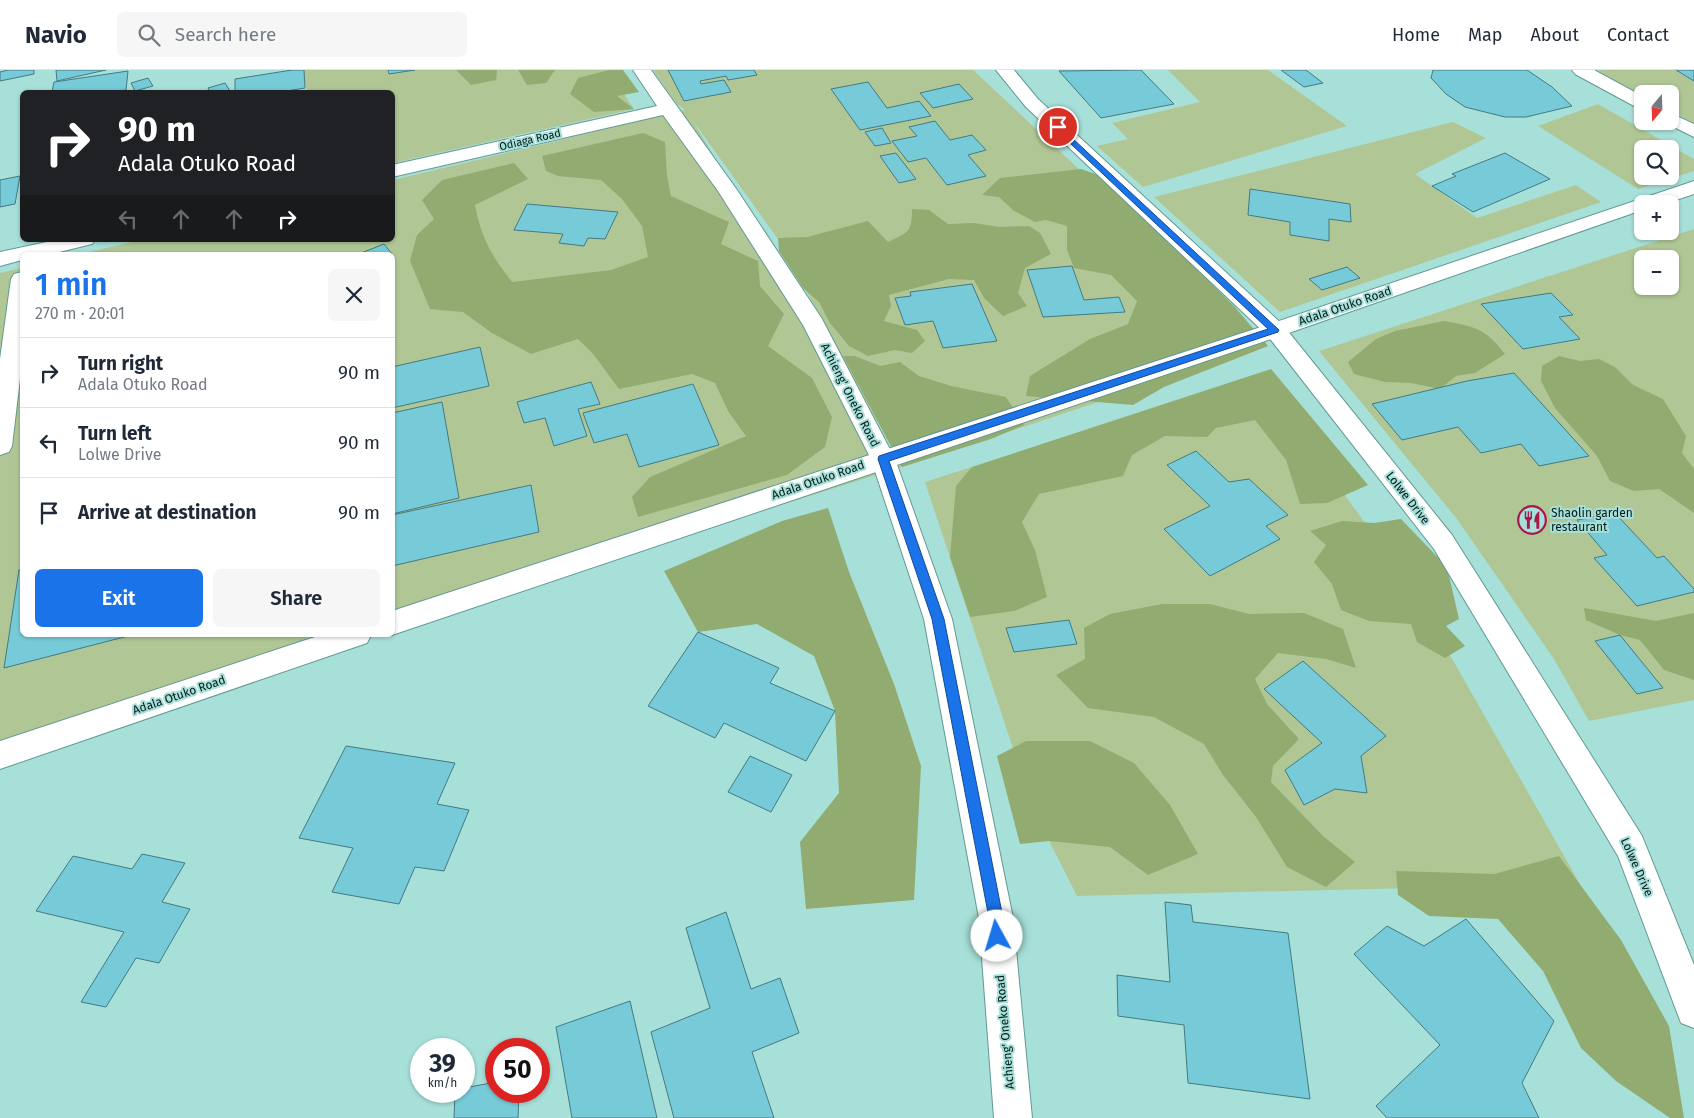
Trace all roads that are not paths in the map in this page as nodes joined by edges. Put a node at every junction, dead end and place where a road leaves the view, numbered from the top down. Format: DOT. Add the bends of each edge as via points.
graph roads {
  1 [pos="642,70"];
  2 [pos="1005,70"];
  3 [pos="1582,70"];
  4 [pos="1634,99"];
  5 [pos="668,110"];
  6 [pos="1679,123"];
  7 [pos="1694,131"];
  8 [pos="395,170"];
  9 [pos="1694,187"];
  10 [pos="1670,195"];
  11 [pos="1634,207"];
  12 [pos="77,242"];
  13 [pos="35,252"];
  14 [pos="20,255"];
  15 [pos="0,259"];
  16 [pos="20,294"];
  17 [pos="1275,330"];
  18 [pos="0,446"];
  19 [pos="883,459"];
  20 [pos="395,622"];
  21 [pos="351,637"];
  22 [pos="0,755"];
  23 [pos="1694,1010"];
  24 [pos="1013,1118"];
  1 -- 5 [label="street, Achieng' Oneko Road"];
  2 -- 17 [label="street, Lolwe Drive" via="1032,103"];
  3 -- 4 [label="street"];
  5 -- 8 [label="street, Odiaga Road"];
  5 -- 19 [label="street, Achieng' Oneko Road" via="727,190 814,324"];
  6 -- 7 [label="street"];
  9 -- 10 [label="street, Adala Otuko Road"];
  11 -- 17 [label="street, Adala Otuko Road"];
  12 -- 13 [label="street"];
  14 -- 15 [label="street"];
  16 -- 18 [label="street"];
  17 -- 19 [label="street, Adala Otuko Road"];
  17 -- 23 [label="street, Lolwe Drive" via="1443,542 1600,796 1631,848"];
  19 -- 20 [label="street, Adala Otuko Road"];
  19 -- 24 [label="street, Achieng' Oneko Road" via="938,619 996,918"];
  21 -- 22 [label="street, Adala Otuko Road"];
}
